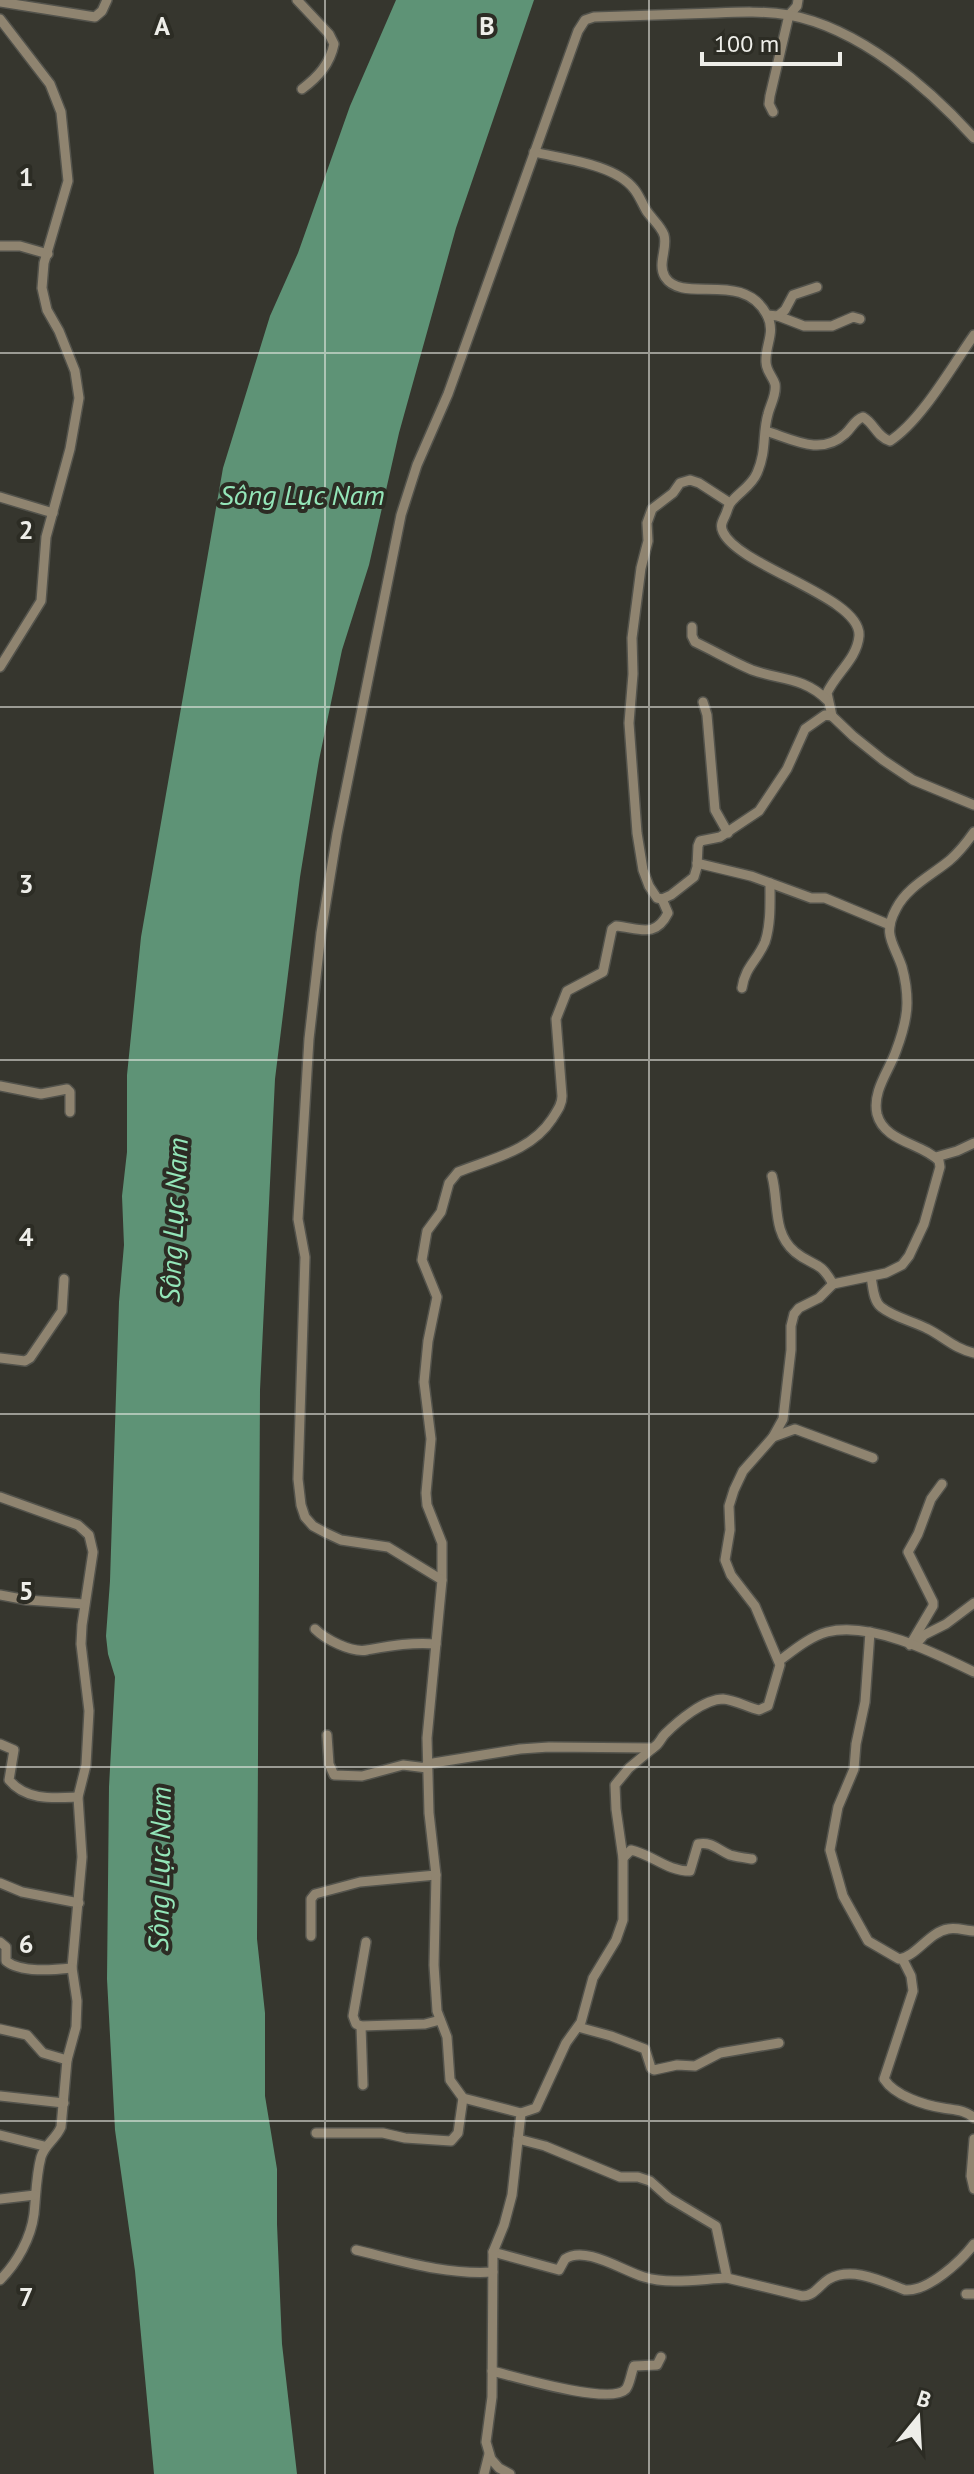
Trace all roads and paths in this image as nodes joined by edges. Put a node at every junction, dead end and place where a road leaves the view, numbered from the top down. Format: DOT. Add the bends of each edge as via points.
graph roads {
  1 [pos="107,0"];
  2 [pos="297,0"];
  3 [pos="798,0"];
  4 [pos="0,2"];
  5 [pos="789,15"];
  6 [pos="0,19"];
  7 [pos="302,89"];
  8 [pos="773,112"];
  9 [pos="974,138"];
  10 [pos="534,152"];
  11 [pos="0,246"];
  12 [pos="48,254"];
  13 [pos="817,287"];
  14 [pos="772,315"];
  15 [pos="860,319"];
  16 [pos="974,335"];
  17 [pos="766,431"];
  18 [pos="0,497"];
  19 [pos="730,503"];
  20 [pos="53,513"];
  21 [pos="692,627"];
  22 [pos="0,667"];
  23 [pos="827,700"];
  24 [pos="703,702"];
  25 [pos="832,716"];
  26 [pos="974,805"];
  27 [pos="974,832"];
  28 [pos="728,833"];
  29 [pos="697,863"];
  30 [pos="770,883"];
  31 [pos="662,899"];
  32 [pos="890,925"];
  33 [pos="742,988"];
  34 [pos="0,1086"];
  35 [pos="70,1112"];
  36 [pos="974,1143"];
  37 [pos="936,1157"];
  38 [pos="772,1176"];
  39 [pos="871,1277"];
  40 [pos="64,1279"];
  41 [pos="833,1284"];
  42 [pos="974,1353"];
  43 [pos="0,1358"];
  44 [pos="773,1437"];
  45 [pos="873,1458"];
  46 [pos="942,1484"];
  47 [pos="0,1497"];
  48 [pos="442,1580"];
  49 [pos="0,1595"];
  50 [pos="974,1603"];
  51 [pos="84,1604"];
  52 [pos="315,1629"];
  53 [pos="870,1632"];
  54 [pos="436,1644"];
  55 [pos="913,1645"];
  56 [pos="779,1661"];
  57 [pos="974,1672"];
  58 [pos="327,1735"];
  59 [pos="0,1744"];
  60 [pos="653,1748"];
  61 [pos="427,1766"];
  62 [pos="78,1797"];
  63 [pos="623,1858"];
  64 [pos="752,1859"];
  65 [pos="436,1875"];
  66 [pos="0,1883"];
  67 [pos="79,1903"];
  68 [pos="974,1931"];
  69 [pos="311,1936"];
  70 [pos="0,1942"];
  71 [pos="366,1942"];
  72 [pos="903,1960"];
  73 [pos="72,1968"];
  74 [pos="440,2020"];
  75 [pos="361,2026"];
  76 [pos="578,2027"];
  77 [pos="0,2029"];
  78 [pos="779,2043"];
  79 [pos="67,2060"];
  80 [pos="363,2085"];
  81 [pos="0,2096"];
  82 [pos="463,2098"];
  83 [pos="64,2103"];
  84 [pos="521,2113"];
  85 [pos="974,2118"];
  86 [pos="316,2133"];
  87 [pos="0,2135"];
  88 [pos="518,2139"];
  89 [pos="974,2139"];
  90 [pos="44,2146"];
  91 [pos="974,2189"];
  92 [pos="35,2195"];
  93 [pos="0,2199"];
  94 [pos="974,2244"];
  95 [pos="356,2250"];
  96 [pos="493,2252"];
  97 [pos="493,2272"];
  98 [pos="727,2278"];
  99 [pos="0,2280"];
  100 [pos="661,2357"];
  101 [pos="492,2371"];
  102 [pos="489,2454"];
  103 [pos="484,2474"];
  104 [pos="510,2474"];
  1 -- 4 [label="street" via="95,17"];
  2 -- 7 [label="street" via="334,44 328,62"];
  3 -- 5 [label="street"];
  5 -- 8 [label="street" via="770,96"];
  5 -- 9 [label="street" via="821,24 898,68"];
  5 -- 10 [label="street" via="585,20"];
  6 -- 12 [label="street" via="50,84 61,112 68,181"];
  10 -- 14 [label="street" via="614,171 632,186 664,235 662,271 668,281 691,289 739,292"];
  10 -- 48 [label="street" via="409,488 337,834 309,1039 298,1219 305,1257 298,1479 305,1517 341,1540 388,1547"];
  11 -- 12 [label="street"];
  12 -- 20 [label="street" via="44,299 75,371 79,398"];
  13 -- 14 [label="street" via="793,295 785,310"];
  14 -- 15 [label="street" via="804,326"];
  14 -- 17 [label="street" via="766,364 775,390"];
  16 -- 17 [label="street" via="936,390 890,441 863,417 844,436 822,447"];
  17 -- 19 [label="street" via="758,472"];
  18 -- 20 [label="street"];
  19 -- 23 [label="street" via="721,523 726,538 856,621 857,645"];
  19 -- 31 [label="street" via="694,480 685,481 652,509 647,523 632,638 629,723 642,863 649,886"];
  20 -- 22 [label="street" via="41,601"];
  21 -- 23 [label="street" via="695,642 747,668 804,684"];
  23 -- 25 [label="street"];
  24 -- 28 [label="street" via="715,810"];
  25 -- 26 [label="street" via="901,773"];
  25 -- 28 [label="street" via="805,729 759,811"];
  27 -- 32 [label="street" via="904,898"];
  28 -- 29 [label="street" via="700,841"];
  29 -- 30 [label="street"];
  29 -- 31 [label="street" via="690,882"];
  30 -- 32 [label="street"];
  30 -- 33 [label="street" via="765,941"];
  31 -- 48 [label="street" via="668,913 660,926 650,931 616,926 603,972 567,991 556,1019 562,1103 553,1118 539,1137 452,1177 441,1212 427,1231 422,1260 437,1297 424,1382 431,1439 426,1493 442,1543"];
  32 -- 37 [label="street" via="905,983 906,1018 877,1096 877,1113 899,1139"];
  34 -- 35 [label="street" via="41,1094 67,1089"];
  36 -- 37 [label="street"];
  37 -- 39 [label="street" via="940,1167 909,1256 898,1268"];
  38 -- 41 [label="street" via="782,1234"];
  39 -- 41 [label="street"];
  39 -- 42 [label="street" via="882,1308"];
  40 -- 43 [label="street" via="62,1311 30,1358"];
  41 -- 44 [label="street" via="799,1308 792,1320 783,1419"];
  44 -- 45 [label="street" via="795,1429"];
  44 -- 56 [label="street" via="743,1471 734,1490 725,1560 755,1606"];
  46 -- 55 [label="street" via="908,1552 933,1602"];
  47 -- 51 [label="street" via="78,1525 89,1535 93,1552"];
  48 -- 54 [label="street"];
  49 -- 51 [label="street"];
  50 -- 55 [label="street"];
  51 -- 62 [label="street" via="81,1644 89,1711"];
  52 -- 54 [label="street" via="363,1651"];
  53 -- 55 [label="street"];
  53 -- 56 [label="street" via="825,1633"];
  53 -- 72 [label="street" via="854,1769 838,1807 830,1850 843,1896 868,1941"];
  54 -- 61 [label="street"];
  55 -- 57 [label="street"];
  56 -- 60 [label="street" via="768,1706 753,1709 713,1700 684,1717"];
  58 -- 61 [label="street" via="334,1775"];
  59 -- 62 [label="street" via="14,1750 9,1780 18,1789 49,1799"];
  60 -- 61 [label="street" via="520,1749"];
  60 -- 63 [label="street" via="615,1785"];
  61 -- 65 [label="street"];
  62 -- 67 [label="street"];
  63 -- 64 [label="street" via="631,1850 690,1871 702,1842"];
  63 -- 76 [label="street" via="623,1920 593,1978"];
  65 -- 69 [label="street" via="360,1882 315,1894"];
  65 -- 74 [label="street" via="434,1965"];
  66 -- 67 [label="street"];
  67 -- 73 [label="street"];
  68 -- 72 [label="street" via="947,1929"];
  70 -- 73 [label="street" via="13,1966"];
  71 -- 75 [label="street" via="353,2016"];
  72 -- 85 [label="street" via="913,1991 884,2079 907,2097"];
  73 -- 79 [label="street" via="76,2027"];
  74 -- 75 [label="street"];
  74 -- 82 [label="street" via="450,2052 450,2080"];
  75 -- 80 [label="street"];
  76 -- 78 [label="street" via="645,2049 654,2070 695,2066 720,2053"];
  76 -- 84 [label="street" via="536,2108"];
  77 -- 79 [label="street" via="27,2035 43,2053"];
  79 -- 83 [label="street"];
  81 -- 83 [label="street"];
  82 -- 84 [label="street"];
  82 -- 86 [label="street" via="458,2133 451,2141"];
  83 -- 90 [label="street" via="58,2134"];
  84 -- 88 [label="street"];
  87 -- 90 [label="street"];
  88 -- 96 [label="street" via="512,2195"];
  88 -- 98 [label="street" via="620,2177 650,2181 711,2221"];
  89 -- 91 [label="street"];
  90 -- 92 [label="street"];
  92 -- 93 [label="street"];
  92 -- 99 [label="street" via="28,2240"];
  94 -- 98 [label="street" via="961,2261 915,2290 851,2274 828,2279 808,2296"];
  95 -- 97 [label="street" via="441,2270"];
  96 -- 97 [label="street"];
  96 -- 98 [label="street" via="559,2270 575,2255 657,2280"];
  97 -- 101 [label="street"];
  100 -- 101 [label="street" via="654,2366 634,2366 626,2389 610,2395"];
  101 -- 102 [label="street"];
  102 -- 103 [label="street"];
  102 -- 104 [label="street"];
}
